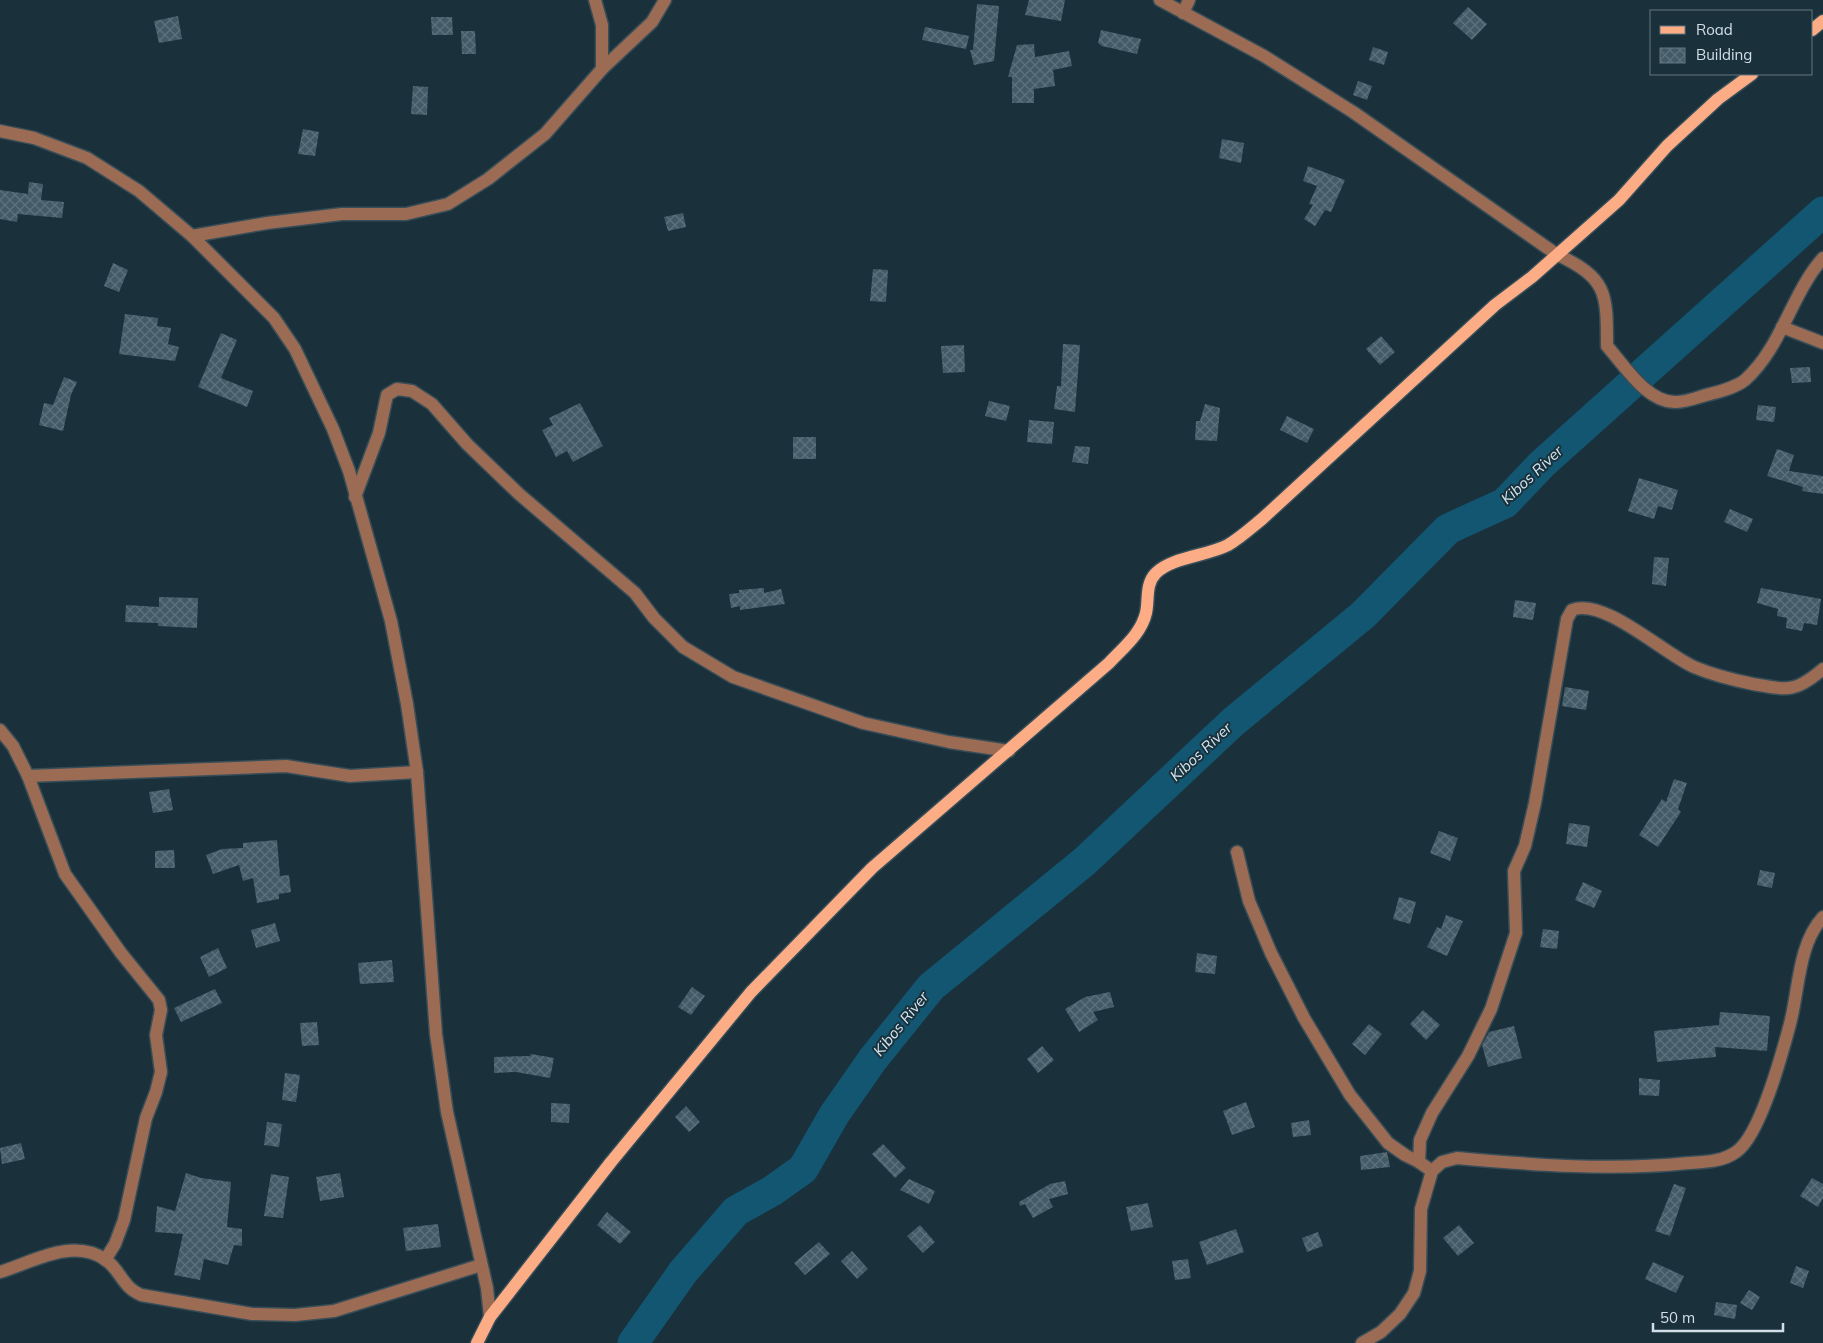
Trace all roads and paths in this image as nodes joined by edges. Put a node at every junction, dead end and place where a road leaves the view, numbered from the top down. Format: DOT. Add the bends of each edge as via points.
graph roads {
  1 [pos="595,0"];
  2 [pos="665,0"];
  3 [pos="1160,0"];
  4 [pos="1190,0"];
  5 [pos="1183,13"];
  6 [pos="1823,21"];
  7 [pos="1813,29"];
  8 [pos="602,69"];
  9 [pos="1751,75"];
  10 [pos="0,131"];
  11 [pos="192,236"];
  12 [pos="1556,254"];
  13 [pos="1823,258"];
  14 [pos="1782,327"];
  15 [pos="1823,343"];
  16 [pos="355,497"];
  17 [pos="1823,669"];
  18 [pos="0,730"];
  19 [pos="1009,751"];
  20 [pos="417,772"];
  21 [pos="28,776"];
  22 [pos="1237,852"];
  23 [pos="1823,917"];
  24 [pos="1419,1162"];
  25 [pos="1432,1171"];
  26 [pos="105,1260"];
  27 [pos="481,1265"];
  28 [pos="0,1272"];
  29 [pos="490,1317"];
  30 [pos="477,1343"];
  31 [pos="1362,1343"];
  1 -- 8 [label="street" via="602,25"];
  2 -- 8 [label="street" via="652,22"];
  3 -- 5 [label="street"];
  4 -- 5 [label="street"];
  5 -- 12 [label="street" via="1264,56 1353,112"];
  6 -- 7 [label="main road"];
  8 -- 11 [label="street" via="545,134 488,180 448,204 406,214 342,214"];
  9 -- 12 [label="main road" via="1718,99 1667,146 1619,200"];
  10 -- 11 [label="street" via="34,138 87,158 139,191"];
  11 -- 16 [label="street" via="274,318 295,350 334,429"];
  12 -- 14 [label="street" via="1588,272 1601,285 1607,346 1646,389 1660,399 1675,402 1720,391 1744,381 1769,352"];
  12 -- 19 [label="main road" via="1532,278 1495,305 1262,519 1228,544 1202,556 1170,563 1156,574 1147,592 1146,613 1137,633 1104,668"];
  13 -- 14 [label="street" via="1812,270"];
  14 -- 15 [label="street"];
  16 -- 19 [label="street" via="379,433 387,395 397,389 412,391 432,404 467,444 519,494 635,593 683,647 733,677 864,723 949,742"];
  16 -- 20 [label="street" via="391,621"];
  17 -- 24 [label="street" via="1798,687 1785,690 1721,677 1692,666 1605,612 1588,606 1572,610 1567,619 1530,828 1514,871 1516,933 1491,1009 1420,1140"];
  18 -- 21 [label="street" via="13,746"];
  19 -- 29 [label="main road" via="872,868 751,992 617,1154"];
  20 -- 21 [label="street" via="350,776 286,766"];
  20 -- 27 [label="street" via="446,1112"];
  21 -- 26 [label="street" via="65,874 121,953 152,989 161,1010 156,1035 161,1072 146,1118 124,1220"];
  22 -- 24 [label="street" via="1249,901 1304,1018 1350,1095 1377,1130 1388,1143"];
  23 -- 25 [label="street" via="1815,926 1806,950 1790,1024 1759,1119 1746,1142 1735,1153 1717,1160 1680,1164 1586,1168 1457,1158 1442,1162"];
  24 -- 25 [label="street"];
  25 -- 31 [label="street" via="1422,1208 1420,1271 1414,1293 1400,1314 1381,1332"];
  26 -- 27 [label="street" via="119,1272 128,1286 141,1295 252,1314 295,1315 334,1311"];
  26 -- 28 [label="street" via="78,1250 64,1250"];
  27 -- 29 [label="street"];
  29 -- 30 [label="main road"];
}
